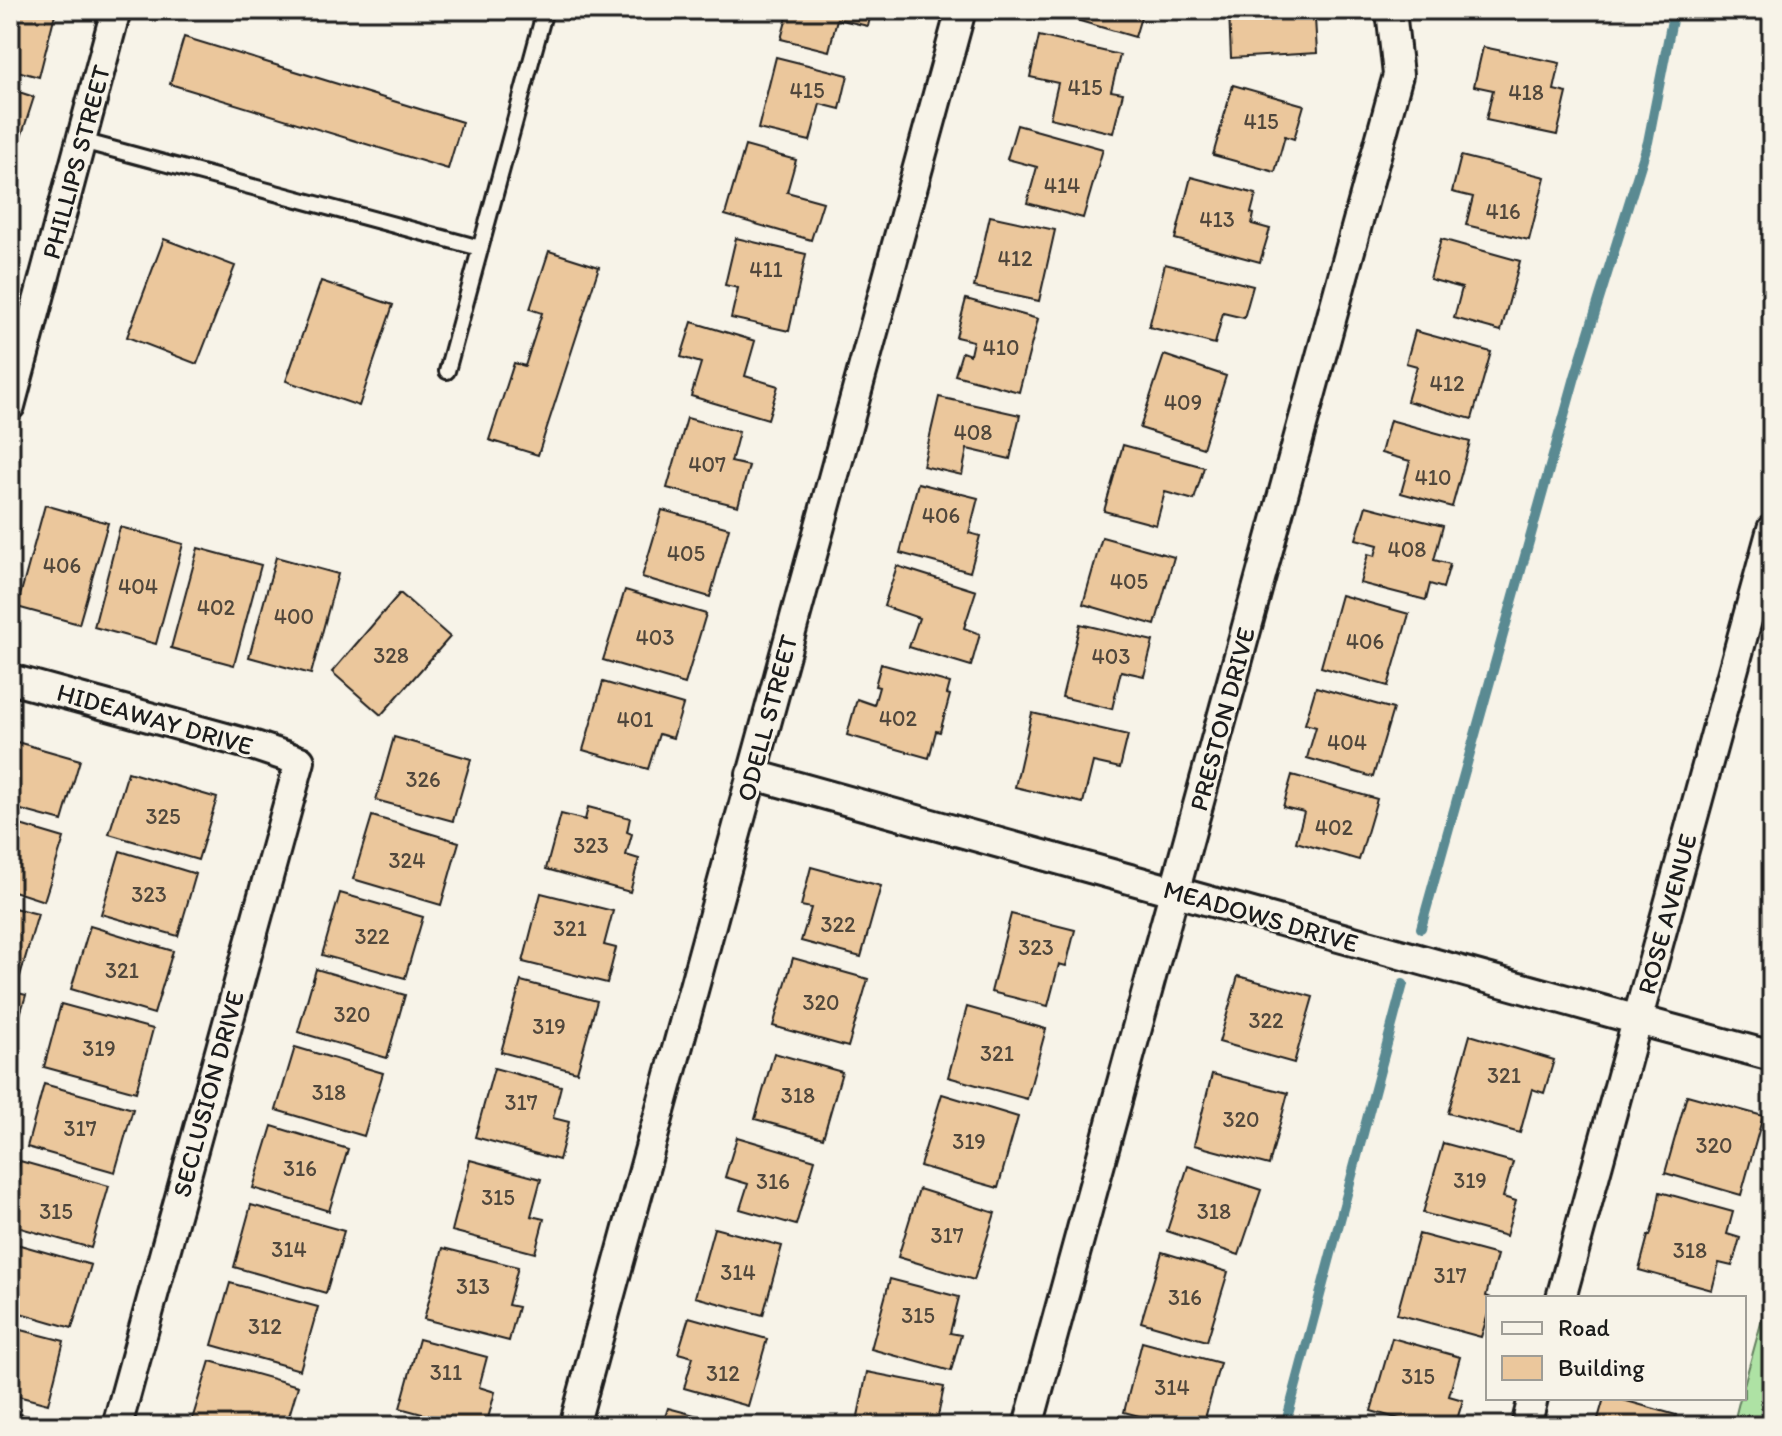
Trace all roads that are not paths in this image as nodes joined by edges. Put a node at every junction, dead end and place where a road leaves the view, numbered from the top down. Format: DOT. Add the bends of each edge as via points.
graph roads {
  1 [pos="116,10"];
  2 [pos="545,10"];
  3 [pos="961,10"];
  4 [pos="1391,10"];
  5 [pos="82,141"];
  6 [pos="480,248"];
  7 [pos="447,371"];
  8 [pos="10,406"];
  9 [pos="1772,529"];
  10 [pos="10,679"];
  11 [pos="300,761"];
  12 [pos="751,774"];
  13 [pos="1174,892"];
  14 [pos="1638,1020"];
  15 [pos="1772,1056"];
  16 [pos="1562,1296"];
  17 [pos="1532,1400"];
  18 [pos="117,1426"];
  19 [pos="574,1426"];
  20 [pos="1028,1426"];
  21 [pos="1526,1426"];
  1 -- 5 [label="street, PHILLIPS STREET"];
  2 -- 6 [label="lane"];
  3 -- 12 [label="street, ODELL STREET"];
  4 -- 13 [label="street, PRESTON DRIVE" via="1398,75"];
  5 -- 6 [label="lane"];
  5 -- 8 [label="street, PHILLIPS STREET"];
  6 -- 7 [label="lane"];
  9 -- 14 [label="street, ROSE AVENUE"];
  10 -- 11 [label="street, HIDEAWAY DRIVE"];
  11 -- 18 [label="street, SECLUSION DRIVE"];
  12 -- 13 [label="street, MEADOWS DRIVE"];
  12 -- 19 [label="street, ODELL STREET"];
  13 -- 14 [label="street, MEADOWS DRIVE"];
  13 -- 20 [label="street, PRESTON DRIVE"];
  14 -- 15 [label="street, MEADOWS DRIVE"];
  14 -- 16 [label="street, ROSE AVENUE"];
  17 -- 21 [label="street"];
}
